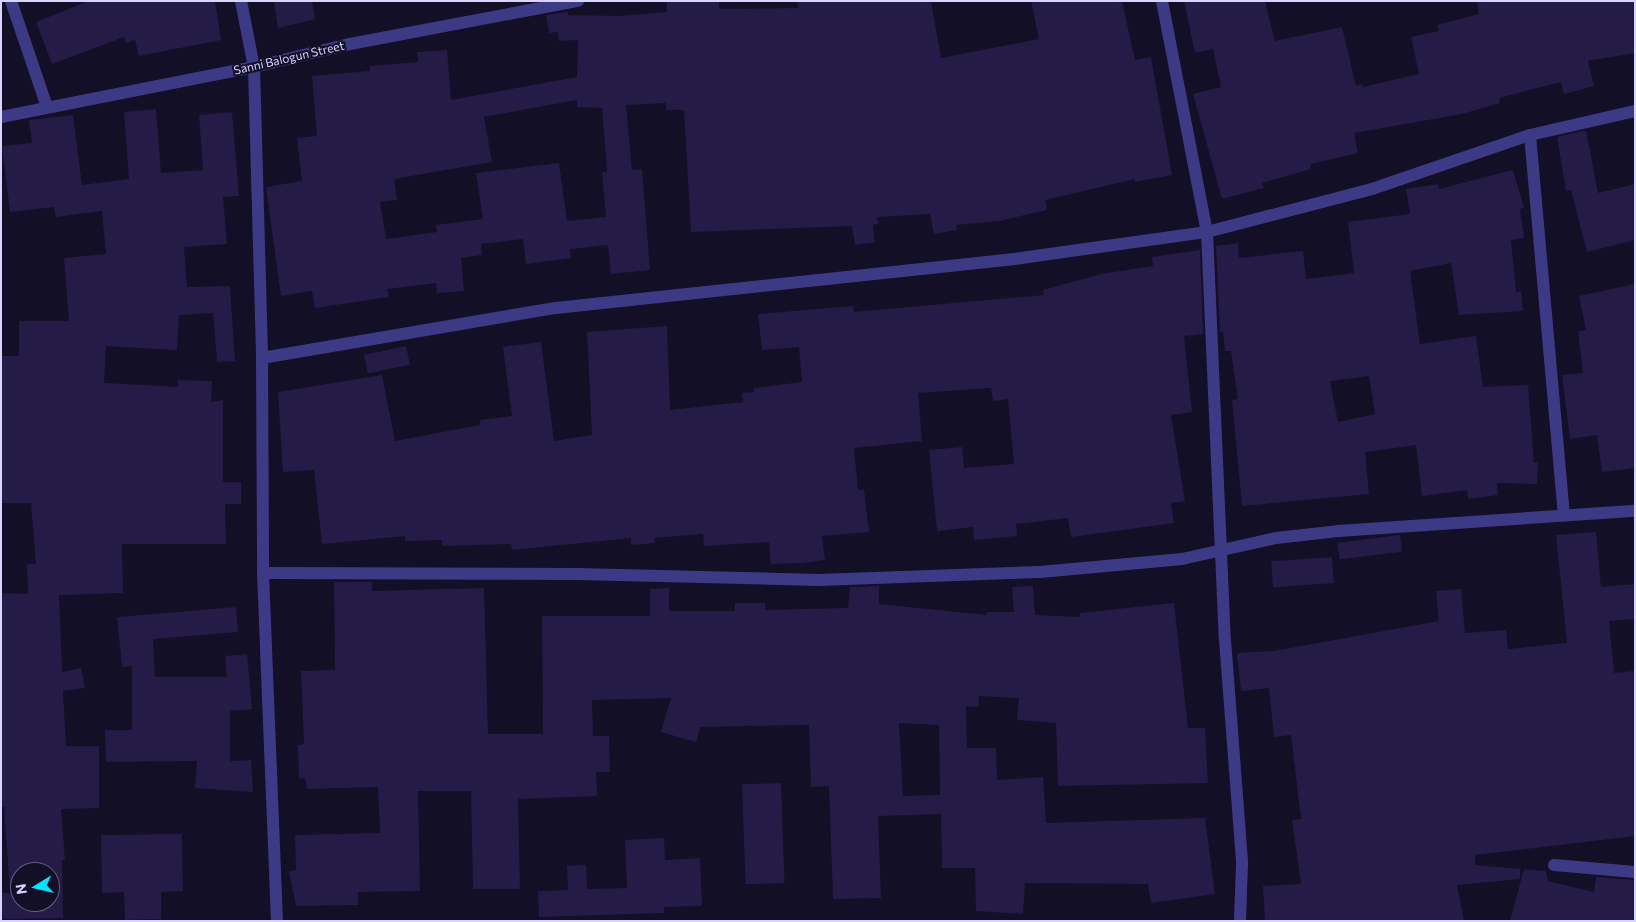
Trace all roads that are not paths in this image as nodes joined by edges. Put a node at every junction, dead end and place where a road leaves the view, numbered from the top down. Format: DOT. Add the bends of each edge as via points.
graph roads {
  1 [pos="11,1"];
  2 [pos="241,1"];
  3 [pos="578,1"];
  4 [pos="1162,1"];
  5 [pos="254,67"];
  6 [pos="47,107"];
  7 [pos="1635,111"];
  8 [pos="1,117"];
  9 [pos="1530,135"];
  10 [pos="1206,232"];
  11 [pos="262,358"];
  12 [pos="1635,511"];
  13 [pos="1564,515"];
  14 [pos="1221,549"];
  15 [pos="263,573"];
  16 [pos="1554,865"];
  17 [pos="1635,872"];
  18 [pos="278,921"];
  19 [pos="1240,921"];
  1 -- 6 [label="street"];
  2 -- 5 [label="street"];
  3 -- 5 [label="street, Sanni Balogun Street" via="350,44"];
  4 -- 10 [label="street"];
  5 -- 6 [label="street, Sanni Balogun Street"];
  5 -- 11 [label="street"];
  6 -- 8 [label="street, Sanni Balogun Street"];
  7 -- 9 [label="street"];
  9 -- 10 [label="street" via="1372,190"];
  9 -- 13 [label="street"];
  10 -- 11 [label="street" via="1021,258 556,308"];
  10 -- 14 [label="street"];
  11 -- 15 [label="street"];
  12 -- 13 [label="street"];
  13 -- 14 [label="street" via="1338,531 1276,538"];
  14 -- 15 [label="street" via="1182,559 1049,571 858,579"];
  14 -- 19 [label="street" via="1233,769 1242,863"];
  15 -- 18 [label="street"];
  16 -- 17 [label="street"];
}
